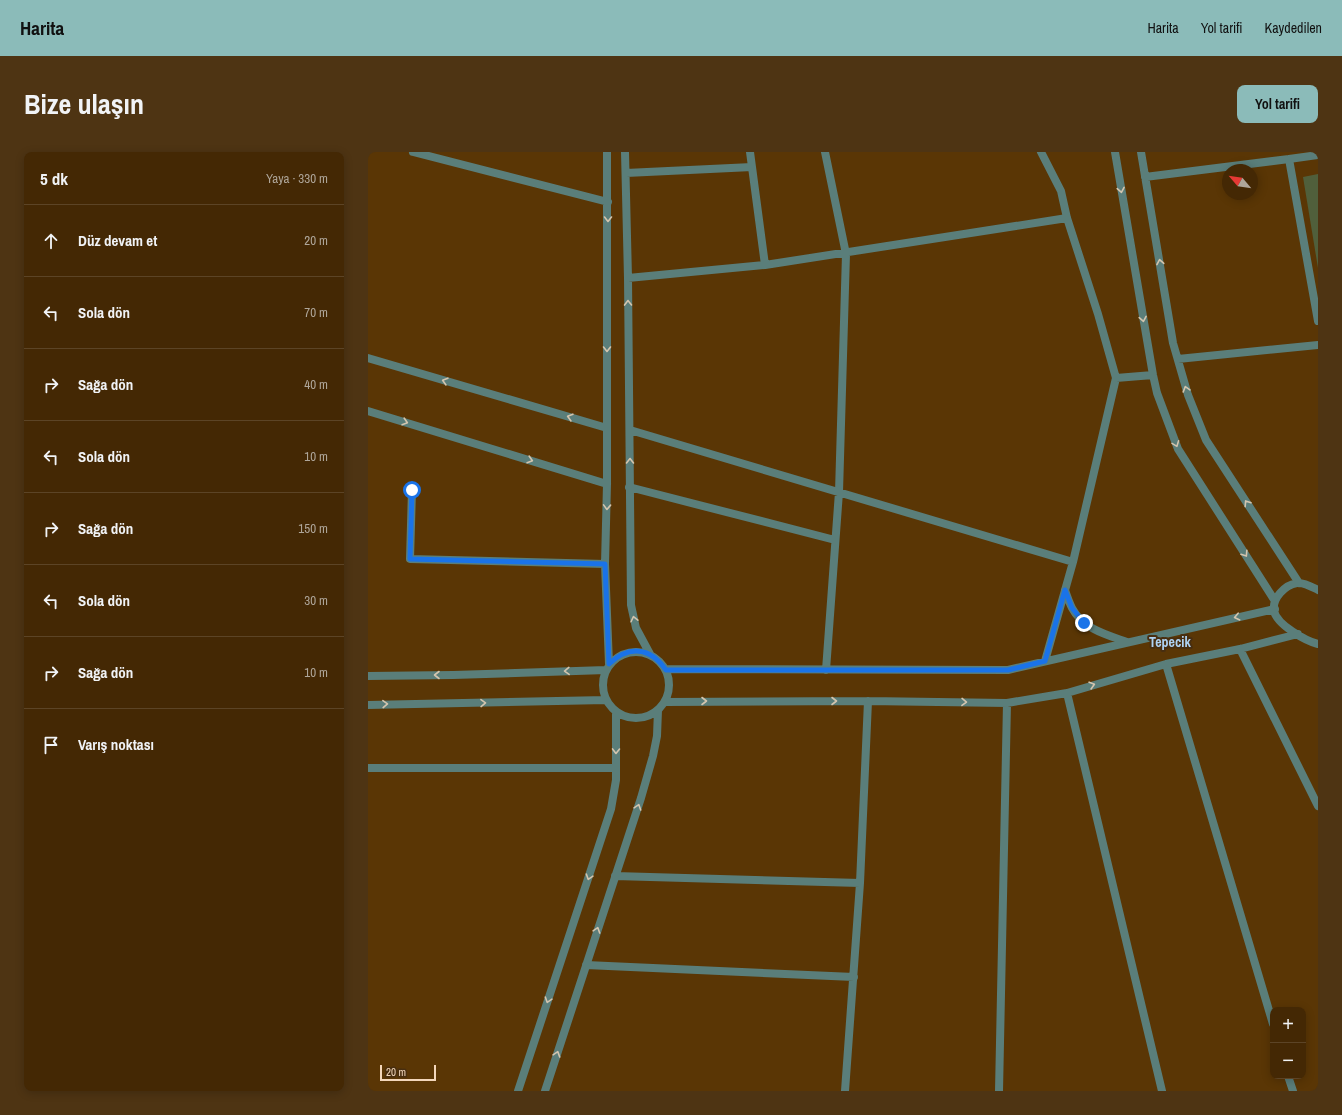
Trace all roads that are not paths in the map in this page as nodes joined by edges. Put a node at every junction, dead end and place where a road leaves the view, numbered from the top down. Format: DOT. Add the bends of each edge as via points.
graph roads {
  1 [pos="413,152"];
  2 [pos="607,152"];
  3 [pos="625,152"];
  4 [pos="750,152"];
  5 [pos="825,152"];
  6 [pos="1041,152"];
  7 [pos="1115,152"];
  8 [pos="1141,152"];
  9 [pos="1318,155"];
  10 [pos="1289,159"];
  11 [pos="752,168"];
  12 [pos="626,173"];
  13 [pos="1145,177"];
  14 [pos="608,202"];
  15 [pos="1067,218"];
  16 [pos="846,254"];
  17 [pos="765,265"];
  18 [pos="628,278"];
  19 [pos="1318,321"];
  20 [pos="1318,345"];
  21 [pos="368,358"];
  22 [pos="1178,360"];
  23 [pos="1153,375"];
  24 [pos="1116,378"];
  25 [pos="368,411"];
  26 [pos="607,428"];
  27 [pos="630,430"];
  28 [pos="607,484"];
  29 [pos="629,487"];
  30 [pos="412,490"];
  31 [pos="839,492"];
  32 [pos="835,540"];
  33 [pos="1073,562"];
  34 [pos="605,564"];
  35 [pos="1299,583"];
  36 [pos="1065,590"];
  37 [pos="1318,590"];
  38 [pos="1275,605"];
  39 [pos="1298,634"];
  40 [pos="1128,642"];
  41 [pos="1317,645"];
  42 [pos="1240,649"];
  43 [pos="650,654"];
  44 [pos="1045,661"];
  45 [pos="1166,664"];
  46 [pos="608,667"];
  47 [pos="666,670"];
  48 [pos="826,670"];
  49 [pos="368,676"];
  50 [pos="1067,693"];
  51 [pos="606,700"];
  52 [pos="868,701"];
  53 [pos="665,702"];
  54 [pos="1007,703"];
  55 [pos="368,705"];
  56 [pos="658,710"];
  57 [pos="616,712"];
  58 [pos="368,768"];
  59 [pos="616,768"];
  60 [pos="1318,806"];
  61 [pos="615,876"];
  62 [pos="860,883"];
  63 [pos="586,965"];
  64 [pos="854,977"];
  65 [pos="1270,1014"];
  66 [pos="1289,1079"];
  67 [pos="518,1091"];
  68 [pos="545,1091"];
  69 [pos="845,1091"];
  70 [pos="999,1091"];
  71 [pos="1162,1091"];
  72 [pos="1293,1091"];
  1 -- 14 [label="street"];
  2 -- 14 [label="street"];
  3 -- 12 [label="street"];
  4 -- 11 [label="street"];
  5 -- 16 [label="street"];
  6 -- 15 [label="street" via="1061,192"];
  7 -- 23 [label="street, one-way"];
  8 -- 13 [label="street"];
  9 -- 10 [label="street"];
  10 -- 13 [label="street"];
  10 -- 19 [label="street"];
  11 -- 12 [label="street"];
  11 -- 17 [label="street"];
  12 -- 18 [label="street"];
  22 -- 13 [label="street, one-way"];
  14 -- 26 [label="street, one-way"];
  15 -- 16 [label="street"];
  15 -- 24 [label="street"];
  16 -- 17 [label="street"];
  16 -- 31 [label="street"];
  17 -- 18 [label="street"];
  27 -- 18 [label="street, one-way"];
  20 -- 22 [label="street"];
  26 -- 21 [label="street, one-way"];
  35 -- 22 [label="street, one-way" via="1206,440 1188,395"];
  23 -- 24 [label="street"];
  23 -- 38 [label="street, one-way" via="1178,449"];
  24 -- 33 [label="street"];
  25 -- 28 [label="street, one-way"];
  26 -- 28 [label="street"];
  29 -- 27 [label="street, one-way"];
  27 -- 31 [label="street"];
  28 -- 34 [label="street, one-way"];
  29 -- 32 [label="street"];
  43 -- 29 [label="street, one-way" via="636,628 631,605"];
  30 -- 34 [label="street" via="410,559"];
  31 -- 32 [label="street"];
  31 -- 33 [label="street"];
  32 -- 48 [label="street"];
  33 -- 36 [label="street"];
  34 -- 46 [label="street"];
  35 -- 37 [label="street"];
  35 -- 38 [label="street" via="1280,592"];
  36 -- 40 [label="street" via="1072,608 1084,623 1099,632"];
  36 -- 44 [label="street"];
  38 -- 39 [label="street" via="1274,611 1278,620"];
  38 -- 40 [label="street, one-way"];
  39 -- 41 [label="street"];
  39 -- 42 [label="street"];
  40 -- 44 [label="street"];
  42 -- 45 [label="street"];
  42 -- 60 [label="street"];
  43 -- 46 [label="street" via="628,652"];
  43 -- 47 [label="street" via="660,660"];
  44 -- 48 [label="street" via="1008,670"];
  50 -- 45 [label="street, one-way"];
  45 -- 65 [label="street"];
  46 -- 49 [label="street, one-way" via="453,675"];
  46 -- 51 [label="street" via="603,685"];
  47 -- 48 [label="street"];
  47 -- 53 [label="street" via="670,686"];
  50 -- 54 [label="street"];
  50 -- 71 [label="street"];
  55 -- 51 [label="street, one-way"];
  51 -- 57 [label="street"];
  53 -- 52 [label="street, one-way"];
  52 -- 54 [label="street, one-way"];
  52 -- 62 [label="street"];
  53 -- 56 [label="street"];
  54 -- 70 [label="street"];
  56 -- 57 [label="street" via="642,718 624,716"];
  61 -- 56 [label="street, one-way" via="653,756"];
  57 -- 59 [label="street, one-way"];
  58 -- 59 [label="street"];
  59 -- 67 [label="street, one-way" via="612,809"];
  61 -- 62 [label="street"];
  63 -- 61 [label="street, one-way"];
  62 -- 64 [label="street"];
  63 -- 64 [label="street"];
  68 -- 63 [label="street, one-way"];
  64 -- 69 [label="street"];
  66 -- 72 [label="street"];
}
